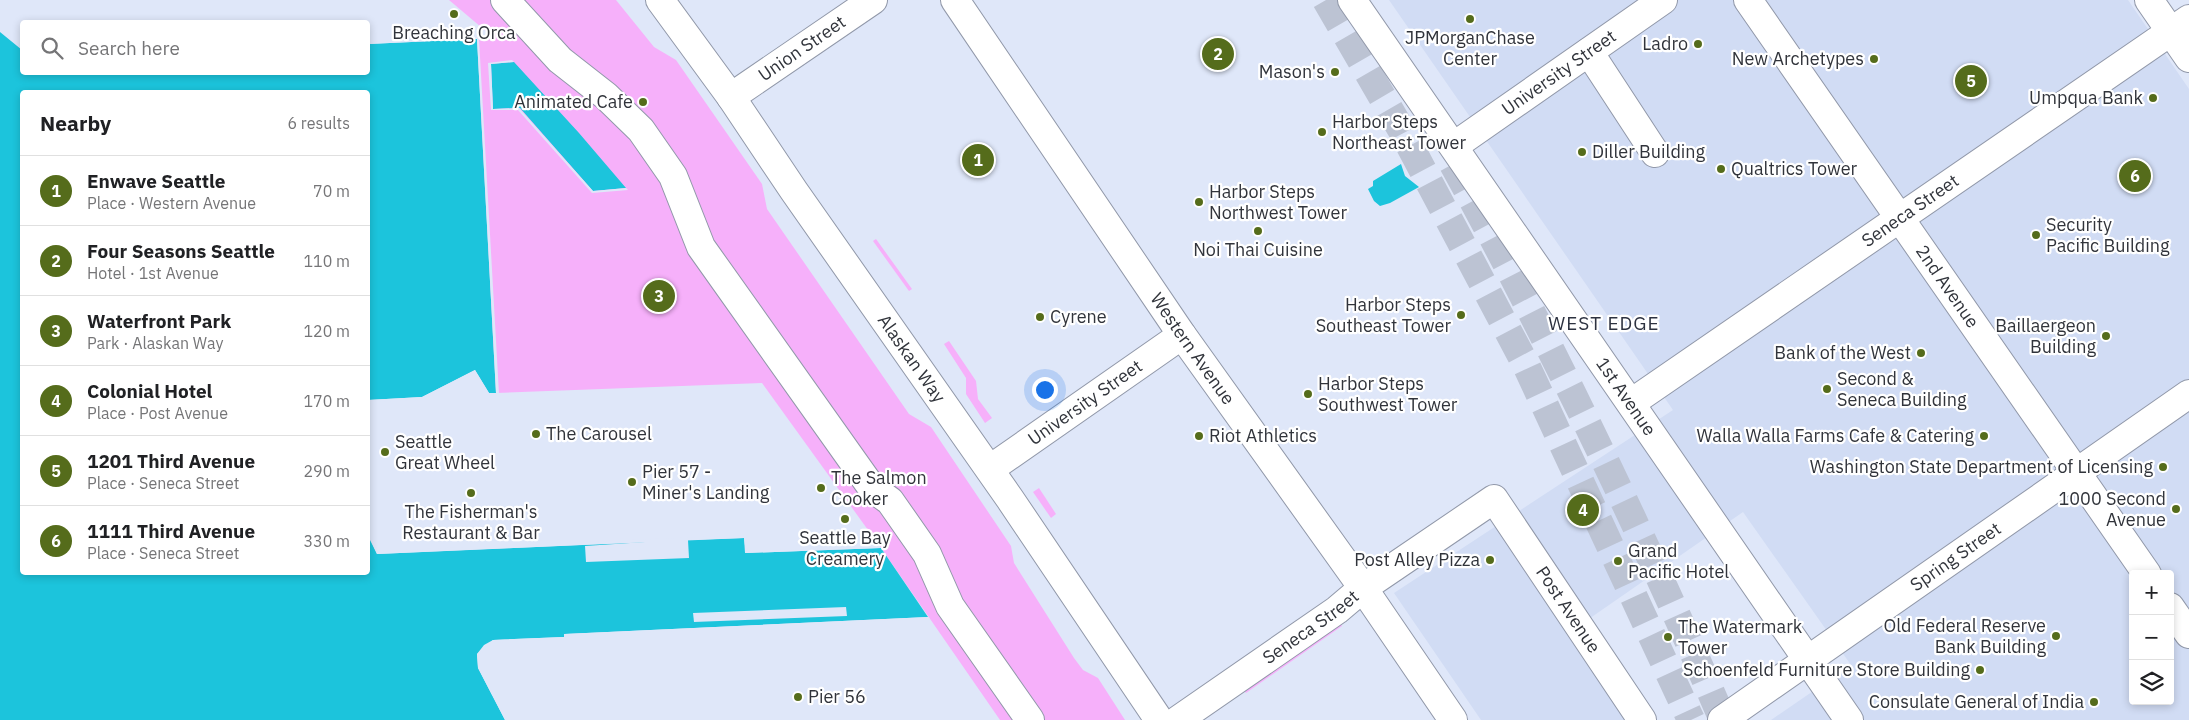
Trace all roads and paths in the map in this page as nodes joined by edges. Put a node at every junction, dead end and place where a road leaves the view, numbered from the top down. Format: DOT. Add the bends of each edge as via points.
graph roads {
  1 [pos="505,0"];
  2 [pos="660,0"];
  3 [pos="873,0"];
  4 [pos="955,0"];
  5 [pos="1352,0"];
  6 [pos="1664,0"];
  7 [pos="1748,0"];
  8 [pos="2149,0"];
  9 [pos="2180,25"];
  10 [pos="1588,52"];
  11 [pos="2189,58"];
  12 [pos="731,97"];
  13 [pos="1454,146"];
  14 [pos="1654,153"];
  15 [pos="1899,218"];
  16 [pos="1182,335"];
  17 [pos="2189,394"];
  18 [pos="1631,404"];
  19 [pos="990,469"];
  20 [pos="2076,472"];
  21 [pos="1494,499"];
  22 [pos="2144,570"];
  23 [pos="1363,588"];
  24 [pos="2174,613"];
  25 [pos="2189,634"];
  26 [pos="1808,660"];
  27 [pos="1030,720"];
  28 [pos="1159,720"];
  29 [pos="1178,720"];
  30 [pos="1453,720"];
  31 [pos="1642,720"];
  32 [pos="1722,720"];
  33 [pos="1849,720"];
  1 -- 27 [label="street" via="560,60 606,96 641,130 673,176 701,248 872,488 890,501 927,554 950,606"];
  2 -- 12 [label="street, Alaskan Way"];
  3 -- 12 [label="street, Union Street"];
  4 -- 16 [label="street, Western Avenue"];
  5 -- 13 [label="street, 1st Avenue"];
  6 -- 10 [label="street, University Street"];
  7 -- 15 [label="street, 2nd Avenue"];
  8 -- 9 [label="street"];
  9 -- 11 [label="street"];
  9 -- 15 [label="street, Seneca Street"];
  10 -- 13 [label="street, University Street"];
  10 -- 14 [label="street"];
  12 -- 19 [label="street, Alaskan Way"];
  13 -- 18 [label="street, 1st Avenue"];
  15 -- 18 [label="street, Seneca Street"];
  15 -- 20 [label="street, 2nd Avenue"];
  16 -- 19 [label="street, University Street"];
  16 -- 23 [label="street, Western Avenue"];
  17 -- 20 [label="street, Spring Street"];
  18 -- 26 [label="street, 1st Avenue"];
  19 -- 28 [label="street, Alaskan Way"];
  20 -- 22 [label="street, 2nd Avenue"];
  20 -- 26 [label="street, Spring Street"];
  21 -- 23 [label="street, Seneca Street"];
  21 -- 31 [label="street, Post Avenue"];
  23 -- 29 [label="street, Seneca Street" via="1337,610"];
  23 -- 30 [label="street, Western Avenue"];
  24 -- 25 [label="street"];
  26 -- 32 [label="street, Spring Street"];
  26 -- 33 [label="street, 1st Avenue"];
}
